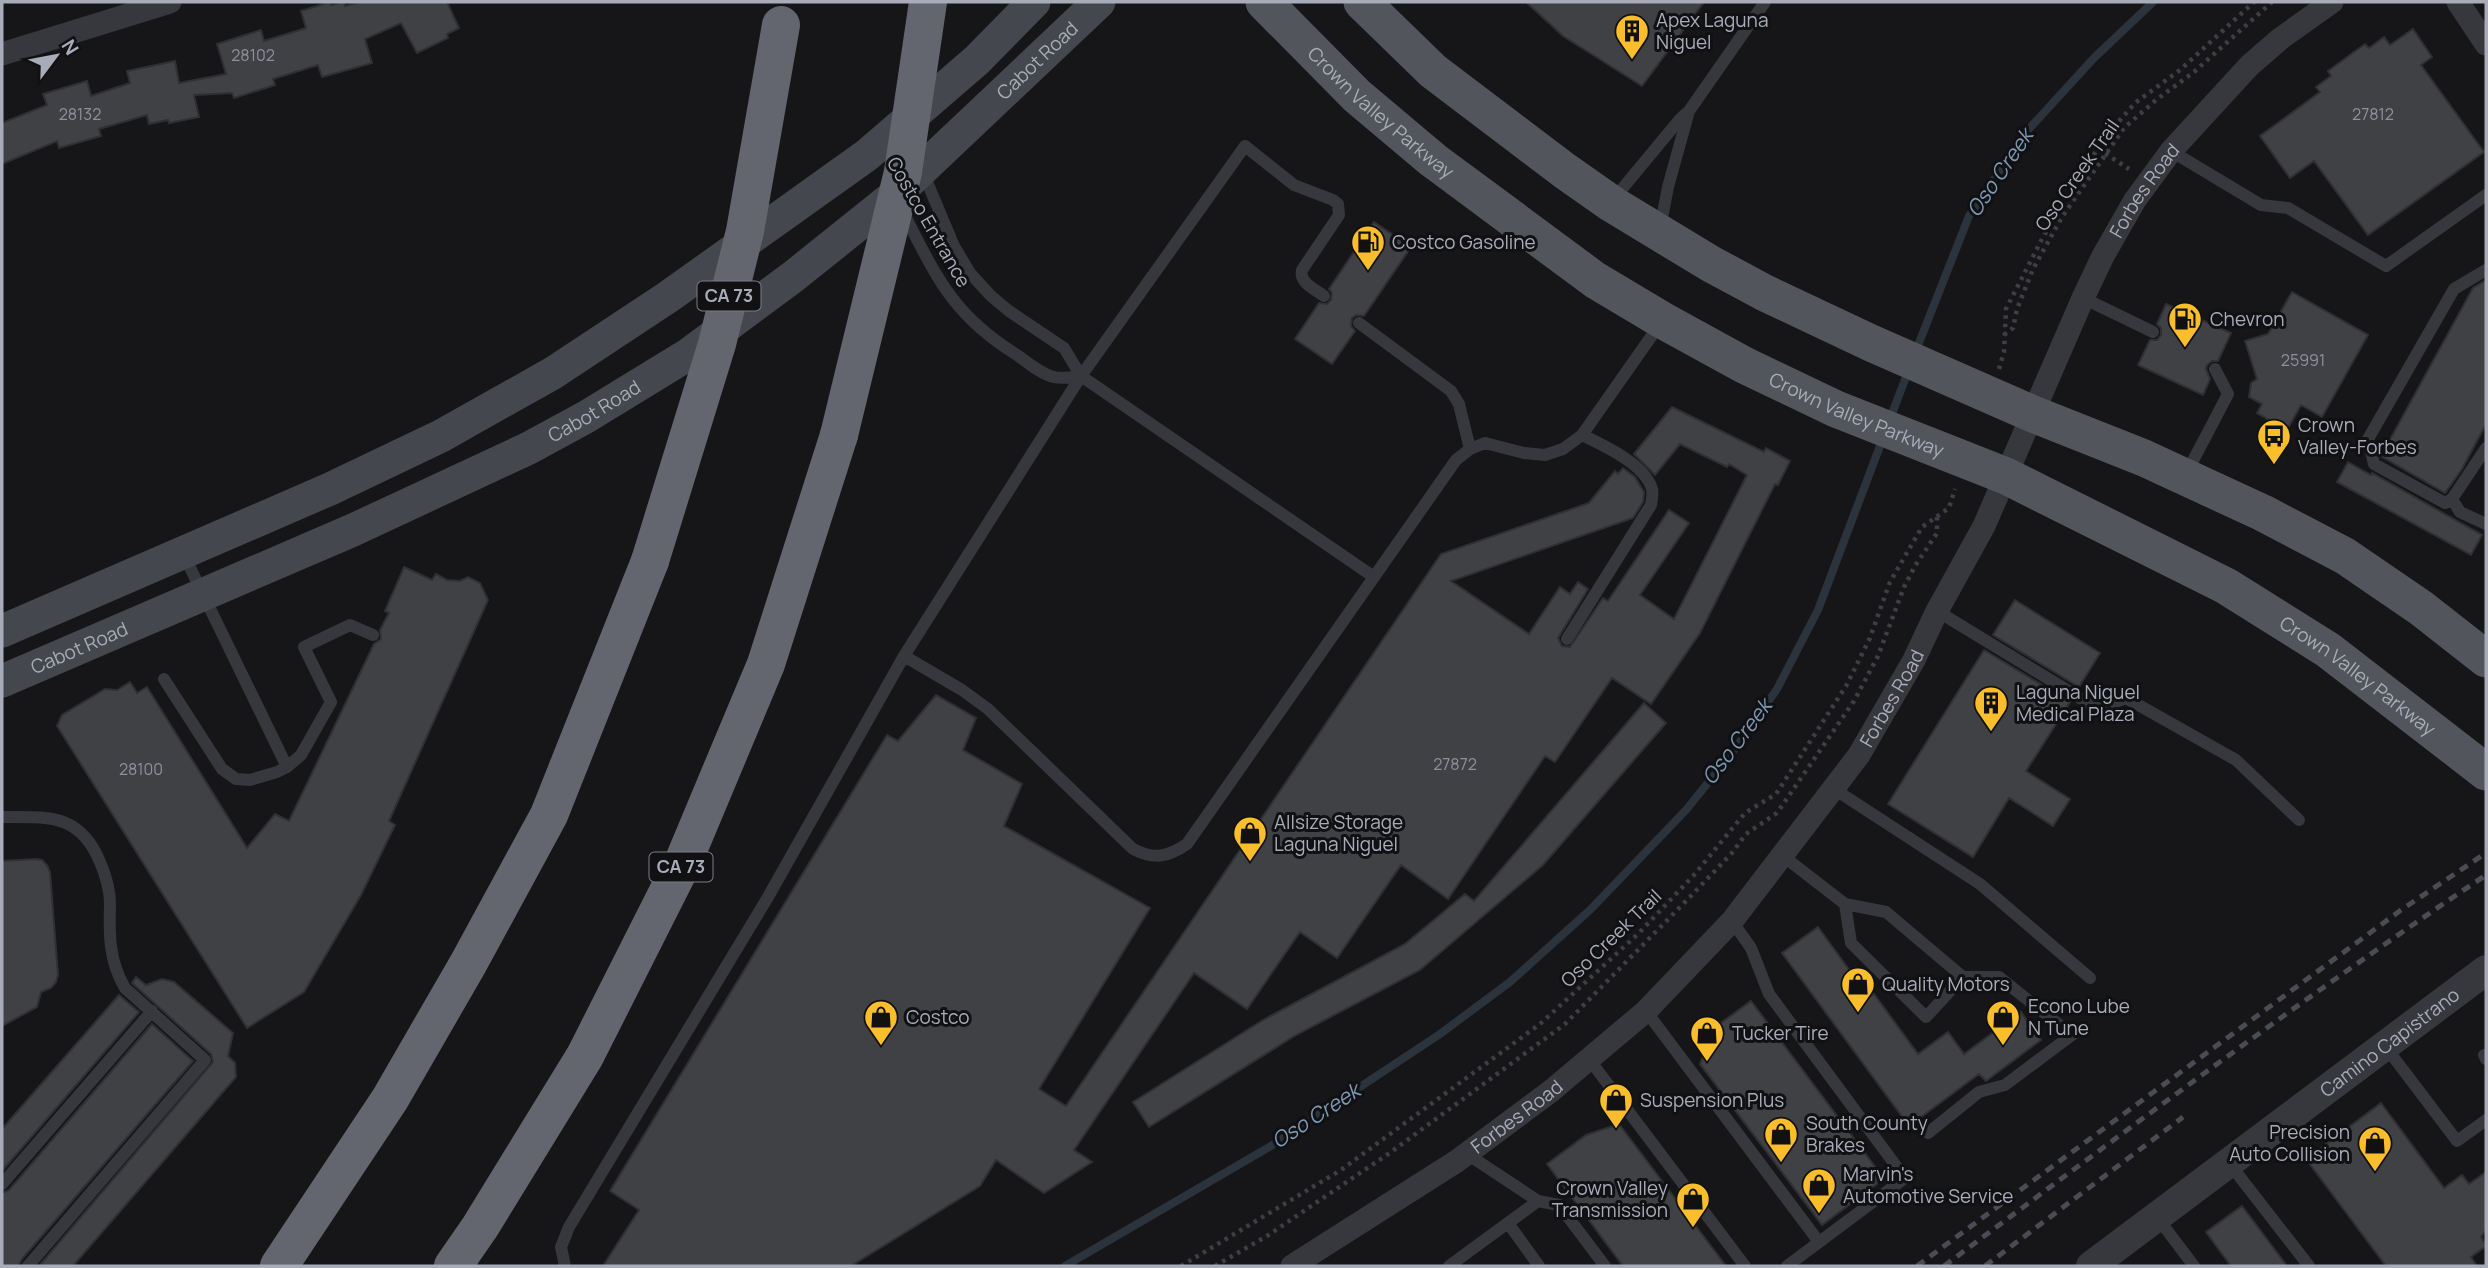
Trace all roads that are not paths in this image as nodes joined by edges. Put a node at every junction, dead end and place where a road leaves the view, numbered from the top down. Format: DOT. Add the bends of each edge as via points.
graph roads {
  1 [pos="170,2"];
  2 [pos="928,2"];
  3 [pos="1034,2"];
  4 [pos="1099,2"];
  5 [pos="1264,2"];
  6 [pos="1362,2"];
  7 [pos="1765,2"];
  8 [pos="2332,2"];
  9 [pos="2458,2"];
  10 [pos="782,13"];
  11 [pos="2486,44"];
  12 [pos="2,54"];
  13 [pos="1689,111"];
  14 [pos="898,129"];
  15 [pos="2171,151"];
  16 [pos="922,170"];
  17 [pos="891,190"];
  18 [pos="2486,195"];
  19 [pos="1610,203"];
  20 [pos="1659,233"];
  21 [pos="2484,271"];
  22 [pos="1324,296"];
  23 [pos="2083,298"];
  24 [pos="1662,320"];
  25 [pos="1360,323"];
  26 [pos="2153,332"];
  27 [pos="2215,369"];
  28 [pos="1081,376"];
  29 [pos="2033,414"];
  30 [pos="1582,435"];
  31 [pos="1470,449"];
  32 [pos="2486,449"];
  33 [pos="2006,476"];
  34 [pos="2185,477"];
  35 [pos="2452,499"];
  36 [pos="2486,524"];
  37 [pos="183,553"];
  38 [pos="1374,576"];
  39 [pos="203,595"];
  40 [pos="1937,611"];
  41 [pos="2,631"];
  42 [pos="373,635"];
  43 [pos="1567,639"];
  44 [pos="904,656"];
  45 [pos="2486,659"];
  46 [pos="164,679"];
  47 [pos="2,681"];
  48 [pos="287,767"];
  49 [pos="2482,769"];
  50 [pos="1834,789"];
  51 [pos="2,817"];
  52 [pos="2299,820"];
  53 [pos="1783,856"];
  54 [pos="1845,904"];
  55 [pos="1732,921"];
  56 [pos="2486,971"];
  57 [pos="1963,977"];
  58 [pos="2090,978"];
  59 [pos="152,1011"];
  60 [pos="1646,1011"];
  61 [pos="2385,1046"];
  62 [pos="1589,1059"];
  63 [pos="2486,1120"];
  64 [pos="1928,1133"];
  65 [pos="1467,1154"];
  66 [pos="2229,1163"];
  67 [pos="2,1184"];
  68 [pos="1538,1201"];
  69 [pos="2157,1217"];
  70 [pos="1508,1223"];
  71 [pos="1819,1242"];
  72 [pos="28,1266"];
  73 [pos="279,1266"];
  74 [pos="453,1266"];
  75 [pos="565,1266"];
  76 [pos="1292,1266"];
  77 [pos="1449,1266"];
  78 [pos="1539,1266"];
  79 [pos="1605,1266"];
  80 [pos="1745,1266"];
  81 [pos="1787,1266"];
  82 [pos="2091,1266"];
  83 [pos="2194,1266"];
  84 [pos="2309,1266"];
  1 -- 12 [label="street"];
  2 -- 74 [label="highway, CA 73, bridge" via="903,172 839,435 766,664 684,860 585,1056"];
  3 -- 14 [label="main road"];
  4 -- 16 [label="main road, Cabot Road"];
  5 -- 24 [label="main road, Crown Valley Parkway" via="1357,96 1433,160 1595,280"];
  6 -- 19 [label="main road" via="1433,71"];
  7 -- 13 [label="lane"];
  8 -- 15 [label="street, Forbes Road" via="2249,66"];
  9 -- 11 [label="street"];
  10 -- 73 [label="highway, CA 73, bridge" via="745,231 717,344 650,561 549,815 390,1099"];
  13 -- 19 [label="lane"];
  13 -- 20 [label="lane"];
  14 -- 16 [label="lane, Costco Entrance"];
  14 -- 37 [label="main road" via="870,160 553,373 441,436"];
  15 -- 18 [label="lane" via="2260,205 2288,208 2386,266"];
  15 -- 23 [label="street, Forbes Road" via="2135,200"];
  16 -- 17 [label="main road, Cabot Road"];
  16 -- 28 [label="lane, Costco Entrance" via="970,273 1009,311 1064,348"];
  17 -- 28 [label="lane, Costco Entrance" via="954,303 972,322 1053,377"];
  17 -- 39 [label="main road, Cabot Road" via="794,276 689,354 586,417 493,465"];
  19 -- 20 [label="main road"];
  20 -- 29 [label="main road" via="1765,293"];
  21 -- 35 [label="lane" via="2454,289 2368,439 2374,464 2445,502"];
  22 -- 28 [label="lane" via="1303,280 1302,270 1340,209 1333,200 1294,185 1245,146"];
  23 -- 26 [label="lane"];
  23 -- 29 [label="street, Forbes Road"];
  24 -- 30 [label="lane"];
  24 -- 33 [label="main road, Crown Valley Parkway" via="1836,410"];
  25 -- 31 [label="lane" via="1451,391 1459,404"];
  27 -- 34 [label="lane" via="2228,394"];
  28 -- 38 [label="lane"];
  28 -- 44 [label="lane"];
  29 -- 33 [label="street, Forbes Road"];
  29 -- 34 [label="main road"];
  30 -- 31 [label="lane" via="1545,455 1485,443"];
  30 -- 43 [label="lane" via="1647,477 1653,492 1650,505"];
  31 -- 38 [label="lane" via="1455,460"];
  32 -- 35 [label="lane"];
  33 -- 40 [label="street, Forbes Road"];
  33 -- 49 [label="main road, Crown Valley Parkway" via="2226,586 2328,650"];
  34 -- 45 [label="main road" via="2345,556"];
  35 -- 36 [label="lane" via="2460,512"];
  37 -- 39 [label="lane"];
  37 -- 41 [label="main road"];
  38 -- 44 [label="lane" via="1187,844 1160,857 1133,849 988,709"];
  39 -- 47 [label="main road, Cabot Road"];
  39 -- 48 [label="lane"];
  40 -- 50 [label="street, Forbes Road" via="1914,660"];
  40 -- 52 [label="lane" via="2098,709 2126,698 2236,760"];
  42 -- 48 [label="lane" via="350,625 304,647 331,702 301,755"];
  44 -- 75 [label="lane" via="768,897 569,1227 561,1247"];
  46 -- 48 [label="lane" via="222,769 236,779 250,780"];
  50 -- 53 [label="street, Forbes Road"];
  50 -- 58 [label="lane" via="1980,884"];
  51 -- 59 [label="lane" via="58,819 79,829 94,846 108,884 114,964 125,988"];
  53 -- 54 [label="lane"];
  53 -- 55 [label="street, Forbes Road"];
  54 -- 57 [label="lane" via="1886,912"];
  54 -- 57 [label="lane" via="1851,943 1926,1017"];
  55 -- 60 [label="street, Forbes Road"];
  55 -- 71 [label="lane" via="1751,948 1769,994 1905,1178"];
  56 -- 61 [label="street, Camino Capistrano"];
  57 -- 64 [label="lane" via="1999,977 2072,1035 2005,1085 1979,1092"];
  59 -- 67 [label="lane"];
  59 -- 72 [label="lane" via="205,1060"];
  60 -- 62 [label="street, Forbes Road"];
  60 -- 71 [label="lane"];
  61 -- 63 [label="lane" via="2457,1141"];
  61 -- 66 [label="street, Camino Capistrano"];
  62 -- 65 [label="street, Forbes Road"];
  62 -- 80 [label="lane"];
  65 -- 68 [label="lane"];
  65 -- 76 [label="street, Forbes Road"];
  66 -- 69 [label="street, Camino Capistrano"];
  66 -- 84 [label="lane"];
  68 -- 70 [label="lane"];
  68 -- 79 [label="lane" via="1559,1205"];
  69 -- 82 [label="street, Camino Capistrano"];
  69 -- 83 [label="lane"];
  70 -- 77 [label="lane"];
  70 -- 78 [label="lane"];
  71 -- 81 [label="lane"];
}
